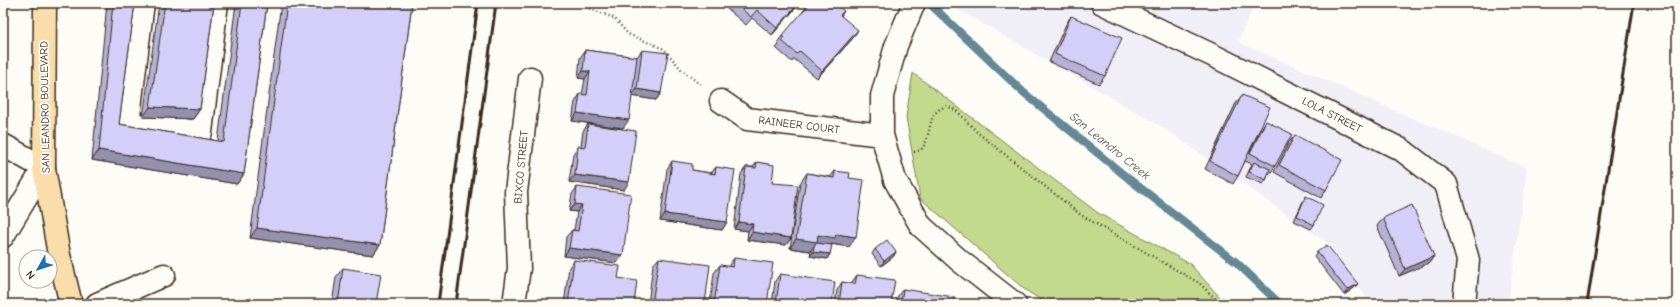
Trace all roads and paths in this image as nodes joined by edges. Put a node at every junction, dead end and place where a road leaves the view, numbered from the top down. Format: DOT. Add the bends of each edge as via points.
graph roads {
  1 [pos="45,3"];
  2 [pos="143,3"];
  3 [pos="217,3"];
  4 [pos="575,3"];
  5 [pos="914,3"];
  6 [pos="1102,3"];
  7 [pos="530,78"];
  8 [pos="721,101"];
  9 [pos="882,135"];
  10 [pos="3,145"];
  11 [pos="914,152"];
  12 [pos="44,168"];
  13 [pos="3,236"];
  14 [pos="164,275"];
  15 [pos="71,304"];
  16 [pos="97,304"];
  17 [pos="514,304"];
  18 [pos="1014,304"];
  19 [pos="1221,304"];
  20 [pos="1464,304"];
  1 -- 12 [label="main road, SAN LEANDRO BOULEVARD"];
  2 -- 3 [label="street" via="128,124 201,132"];
  4 -- 8 [label="path" via="614,18 628,34 664,49 681,70"];
  5 -- 9 [label="street" via="896,46 882,96"];
  6 -- 20 [label="street, LOLA STREET" via="1402,150 1446,184 1468,260"];
  7 -- 17 [label="street, BIXCO STREET" via="516,192 519,268"];
  8 -- 9 [label="street, RAINEER COURT" via="747,119"];
  9 -- 18 [label="street" via="895,180 921,226"];
  10 -- 12 [label="street"];
  11 -- 19 [label="path" via="921,150 927,140 932,116 938,109 946,106 956,110 978,133 1082,215 1199,283"];
  12 -- 13 [label="street"];
  12 -- 15 [label="main road, SAN LEANDRO BOULEVARD" via="59,255"];
  14 -- 16 [label="street"];
}
